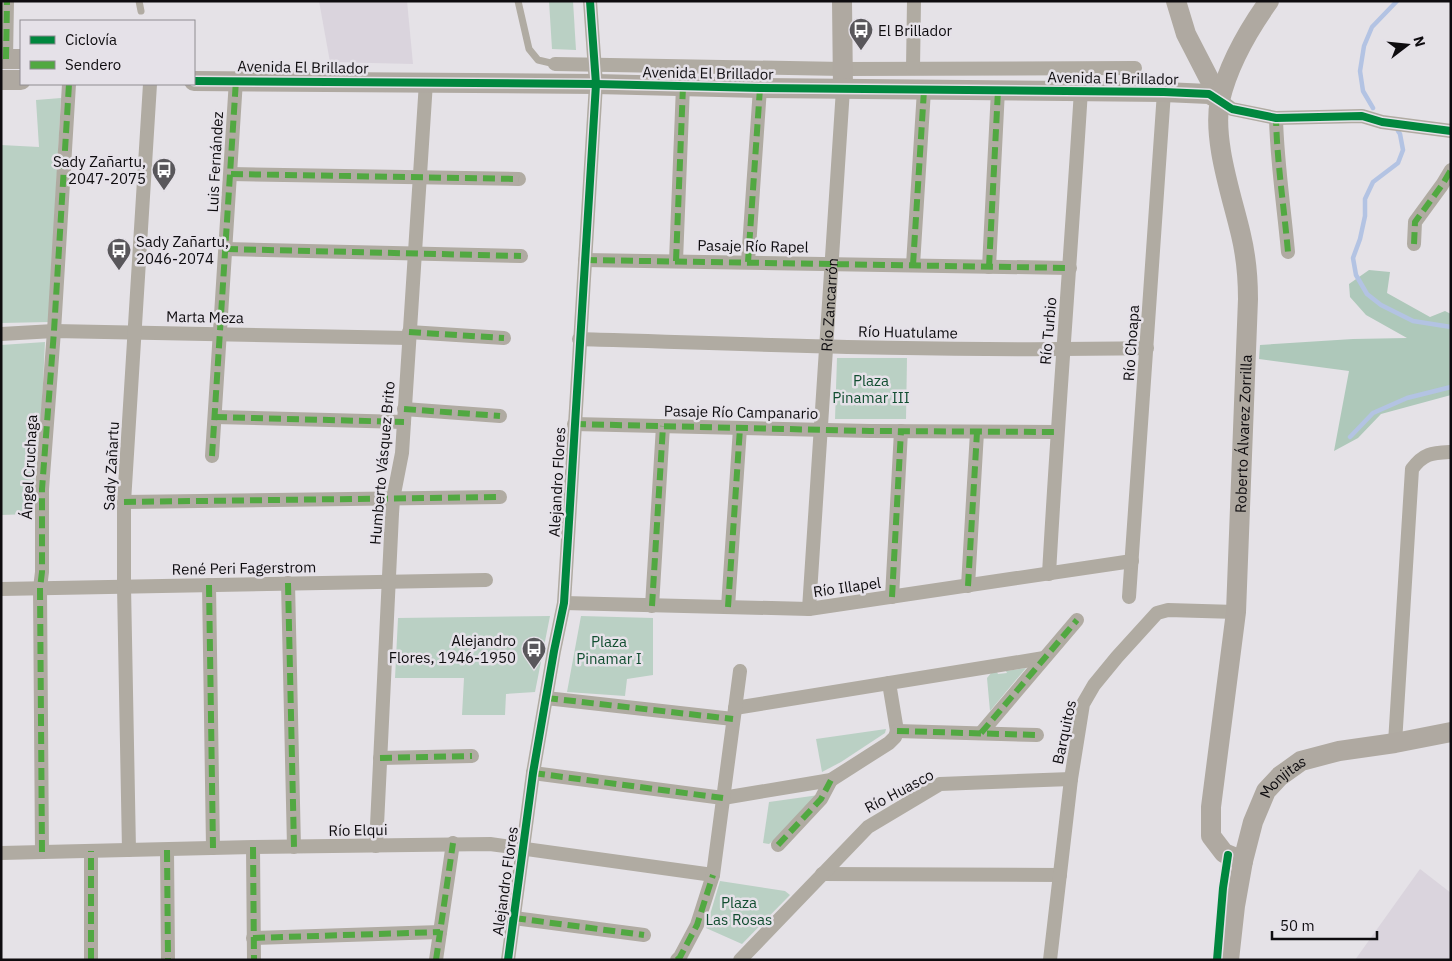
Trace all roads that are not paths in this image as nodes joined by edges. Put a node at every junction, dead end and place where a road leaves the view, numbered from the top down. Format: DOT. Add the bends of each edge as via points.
graph roads {
  1 [pos="7,1"];
  2 [pos="139,1"];
  3 [pos="518,1"];
  4 [pos="590,1"];
  5 [pos="842,1"];
  6 [pos="914,1"];
  7 [pos="1176,1"];
  8 [pos="1269,1"];
  9 [pos="141,11"];
  10 [pos="10,59"];
  11 [pos="554,64"];
  12 [pos="912,68"];
  13 [pos="1135,68"];
  14 [pos="843,69"];
  15 [pos="595,75"];
  16 [pos="1,80"];
  17 [pos="20,80"];
  18 [pos="236,80"];
  19 [pos="195,81"];
  20 [pos="426,82"];
  21 [pos="69,85"];
  22 [pos="150,85"];
  23 [pos="683,86"];
  24 [pos="760,88"];
  25 [pos="843,89"];
  26 [pos="924,90"];
  27 [pos="998,90"];
  28 [pos="1081,90"];
  29 [pos="1164,92"];
  30 [pos="1220,100"];
  31 [pos="1276,118"];
  32 [pos="1451,131"];
  33 [pos="1451,170"];
  34 [pos="231,174"];
  35 [pos="419,178"];
  36 [pos="519,179"];
  37 [pos="1414,244"];
  38 [pos="226,249"];
  39 [pos="1288,252"];
  40 [pos="414,254"];
  41 [pos="521,256"];
  42 [pos="585,260"];
  43 [pos="676,261"];
  44 [pos="748,262"];
  45 [pos="832,264"];
  46 [pos="914,265"];
  47 [pos="988,267"];
  48 [pos="1070,268"];
  49 [pos="54,331"];
  50 [pos="135,332"];
  51 [pos="1,334"];
  52 [pos="220,334"];
  53 [pos="409,335"];
  54 [pos="504,338"];
  55 [pos="579,339"];
  56 [pos="826,347"];
  57 [pos="1147,348"];
  58 [pos="1063,350"];
  59 [pos="404,416"];
  60 [pos="500,416"];
  61 [pos="215,417"];
  62 [pos="574,424"];
  63 [pos="663,426"];
  64 [pos="740,428"];
  65 [pos="820,430"];
  66 [pos="901,431"];
  67 [pos="976,432"];
  68 [pos="1057,432"];
  69 [pos="1451,452"];
  70 [pos="212,456"];
  71 [pos="500,497"];
  72 [pos="393,499"];
  73 [pos="124,502"];
  74 [pos="1132,561"];
  75 [pos="1049,574"];
  76 [pos="486,580"];
  77 [pos="388,581"];
  78 [pos="288,583"];
  79 [pos="209,585"];
  80 [pos="124,586"];
  81 [pos="968,586"];
  82 [pos="40,588"];
  83 [pos="1,589"];
  84 [pos="892,597"];
  85 [pos="1129,597"];
  86 [pos="564,603"];
  87 [pos="652,606"];
  88 [pos="728,607"];
  89 [pos="810,609"];
  90 [pos="1236,612"];
  91 [pos="1077,620"];
  92 [pos="1044,658"];
  93 [pos="740,671"];
  94 [pos="889,683"];
  95 [pos="546,698"];
  96 [pos="734,713"];
  97 [pos="897,731"];
  98 [pos="1451,732"];
  99 [pos="981,733"];
  100 [pos="1037,735"];
  101 [pos="1395,743"];
  102 [pos="472,756"];
  103 [pos="380,758"];
  104 [pos="533,773"];
  105 [pos="831,780"];
  106 [pos="1070,780"];
  107 [pos="723,798"];
  108 [pos="453,843"];
  109 [pos="778,845"];
  110 [pos="376,846"];
  111 [pos="253,847"];
  112 [pos="294,847"];
  113 [pos="213,848"];
  114 [pos="524,848"];
  115 [pos="129,850"];
  116 [pos="167,850"];
  117 [pos="91,851"];
  118 [pos="42,852"];
  119 [pos="1,853"];
  120 [pos="1243,861"];
  121 [pos="822,874"];
  122 [pos="713,875"];
  123 [pos="1060,875"];
  124 [pos="514,918"];
  125 [pos="440,932"];
  126 [pos="644,935"];
  127 [pos="253,938"];
  128 [pos="1230,950"];
  129 [pos="91,960"];
  130 [pos="168,960"];
  131 [pos="254,960"];
  132 [pos="436,960"];
  133 [pos="508,960"];
  134 [pos="677,960"];
  135 [pos="740,960"];
  136 [pos="1050,960"];
  1 -- 10 [label="street"];
  2 -- 9 [label="lane"];
  3 -- 11 [label="lane" via="529,49 538,60"];
  4 -- 15 [label="street, Alejandro Flores"];
  5 -- 14 [label="street, Río Zancarrón"];
  6 -- 12 [label="street"];
  7 -- 30 [label="street" via="1186,34"];
  8 -- 30 [label="street, Roberto Álvarez Zorrilla" via="1242,45"];
  11 -- 15 [label="street, Avenida El Brillador"];
  12 -- 13 [label="street, Avenida El Brillador"];
  12 -- 14 [label="street, Avenida El Brillador"];
  14 -- 15 [label="street, Avenida El Brillador"];
  14 -- 25 [label="street, Río Zancarrón"];
  15 -- 20 [label="street, Avenida El Brillador"];
  15 -- 23 [label="street, Avenida El Brillador"];
  15 -- 42 [label="street, Alejandro Flores"];
  16 -- 17 [label="street"];
  18 -- 19 [label="street, Avenida El Brillador"];
  18 -- 20 [label="street, Avenida El Brillador"];
  18 -- 34 [label="street, Luis Fernández"];
  20 -- 35 [label="street, Humberto Vásquez Brito"];
  21 -- 49 [label="street, Ángel Cruchaga"];
  22 -- 50 [label="street, Sady Zañartu"];
  23 -- 24 [label="street, Avenida El Brillador"];
  23 -- 43 [label="street"];
  24 -- 25 [label="street, Avenida El Brillador"];
  24 -- 44 [label="street"];
  25 -- 26 [label="street, Avenida El Brillador"];
  25 -- 45 [label="street, Río Zancarrón"];
  26 -- 27 [label="street, Avenida El Brillador"];
  26 -- 46 [label="street"];
  27 -- 28 [label="street, Avenida El Brillador"];
  27 -- 47 [label="street"];
  28 -- 29 [label="street, Avenida El Brillador"];
  28 -- 48 [label="street, Río Turbio"];
  29 -- 30 [label="street, Avenida El Brillador" via="1209,94"];
  29 -- 57 [label="street, Río Choapa"];
  30 -- 31 [label="street" via="1232,109"];
  30 -- 90 [label="street, Roberto Álvarez Zorrilla" via="1221,152 1248,282"];
  31 -- 32 [label="street" via="1362,116 1382,122"];
  31 -- 39 [label="street" via="1279,182 1284,199"];
  33 -- 37 [label="street" via="1416,222"];
  34 -- 35 [label="street"];
  34 -- 38 [label="street, Luis Fernández"];
  35 -- 36 [label="street"];
  35 -- 40 [label="street, Humberto Vásquez Brito"];
  38 -- 40 [label="street"];
  38 -- 52 [label="street, Luis Fernández"];
  40 -- 41 [label="street"];
  40 -- 53 [label="street, Humberto Vásquez Brito"];
  42 -- 43 [label="street, Pasaje Río Rapel"];
  42 -- 55 [label="street, Alejandro Flores"];
  43 -- 44 [label="street, Pasaje Río Rapel"];
  44 -- 45 [label="street, Pasaje Río Rapel"];
  45 -- 46 [label="street, Pasaje Río Rapel"];
  45 -- 56 [label="street, Río Zancarrón"];
  46 -- 47 [label="street, Pasaje Río Rapel"];
  47 -- 48 [label="street, Pasaje Río Rapel"];
  48 -- 58 [label="street, Río Turbio"];
  49 -- 50 [label="street, Marta Meza"];
  49 -- 51 [label="street, Marta Meza"];
  49 -- 82 [label="street, Ángel Cruchaga" via="42,489"];
  50 -- 52 [label="street, Marta Meza"];
  50 -- 73 [label="street, Sady Zañartu"];
  52 -- 53 [label="street, Marta Meza"];
  52 -- 61 [label="street, Luis Fernández"];
  53 -- 54 [label="street, Marta Meza"];
  53 -- 59 [label="street, Humberto Vásquez Brito"];
  55 -- 56 [label="street, Río Huatulame"];
  55 -- 62 [label="street, Alejandro Flores"];
  56 -- 58 [label="street, Río Huatulame"];
  56 -- 65 [label="street, Río Zancarrón"];
  57 -- 58 [label="street, Río Huatulame"];
  57 -- 74 [label="street, Río Choapa"];
  58 -- 68 [label="street, Río Turbio"];
  59 -- 60 [label="street"];
  59 -- 61 [label="street"];
  59 -- 72 [label="street, Humberto Vásquez Brito" via="402,453"];
  61 -- 70 [label="street, Luis Fernández"];
  62 -- 63 [label="street, Pasaje Río Campanario"];
  62 -- 86 [label="street, Alejandro Flores"];
  63 -- 64 [label="street, Pasaje Río Campanario"];
  63 -- 87 [label="street"];
  64 -- 65 [label="street, Pasaje Río Campanario"];
  64 -- 88 [label="street"];
  65 -- 66 [label="street, Pasaje Río Campanario"];
  65 -- 89 [label="street, Río Zancarrón"];
  66 -- 67 [label="street, Pasaje Río Campanario"];
  66 -- 84 [label="street"];
  67 -- 68 [label="street, Pasaje Río Campanario"];
  67 -- 81 [label="street"];
  68 -- 75 [label="street, Río Turbio"];
  69 -- 101 [label="street" via="1426,456 1412,469"];
  71 -- 72 [label="street"];
  72 -- 73 [label="street"];
  72 -- 77 [label="street, Humberto Vásquez Brito"];
  73 -- 80 [label="street, Sady Zañartu"];
  74 -- 75 [label="street, Río Illapel"];
  74 -- 85 [label="street, Río Choapa"];
  75 -- 81 [label="street, Río Illapel"];
  76 -- 77 [label="street, René Peri Fagerstrom"];
  77 -- 78 [label="street, René Peri Fagerstrom"];
  77 -- 103 [label="street, Humberto Vásquez Brito"];
  78 -- 79 [label="street, René Peri Fagerstrom"];
  78 -- 112 [label="street"];
  79 -- 80 [label="street, René Peri Fagerstrom"];
  79 -- 113 [label="street"];
  80 -- 82 [label="street, René Peri Fagerstrom"];
  80 -- 115 [label="street, Sady Zañartu"];
  81 -- 84 [label="street, Río Illapel"];
  82 -- 83 [label="street, René Peri Fagerstrom"];
  82 -- 118 [label="street, Ángel Cruchaga"];
  84 -- 89 [label="street, Río Illapel"];
  86 -- 87 [label="street, Río Illapel"];
  86 -- 95 [label="street, Alejandro Flores"];
  87 -- 88 [label="street, Río Illapel"];
  88 -- 89 [label="street, Río Illapel"];
  90 -- 106 [label="street, Barquitos" via="1168,610 1149,620 1100,678 1083,704"];
  90 -- 120 [label="street, Roberto Álvarez Zorrilla" via="1211,807 1211,836 1224,853"];
  91 -- 92 [label="street"];
  92 -- 94 [label="street"];
  92 -- 99 [label="street"];
  93 -- 96 [label="street"];
  94 -- 96 [label="street"];
  94 -- 97 [label="street"];
  95 -- 96 [label="street"];
  95 -- 104 [label="street, Alejandro Flores"];
  96 -- 107 [label="street"];
  97 -- 99 [label="street"];
  97 -- 105 [label="street" via="889,743"];
  98 -- 101 [label="street, Monjitas"];
  99 -- 100 [label="street"];
  101 -- 120 [label="street, Monjitas" via="1310,759 1280,776 1266,791 1253,822"];
  102 -- 103 [label="street"];
  103 -- 110 [label="street, Humberto Vásquez Brito"];
  104 -- 107 [label="street"];
  104 -- 114 [label="street, Alejandro Flores"];
  105 -- 107 [label="street"];
  105 -- 109 [label="street" via="821,799"];
  106 -- 121 [label="street, Río Huasco" via="940,784 868,826"];
  106 -- 123 [label="street, Barquitos"];
  107 -- 122 [label="street"];
  108 -- 110 [label="street, Río Elqui"];
  108 -- 114 [label="street, Río Elqui"];
  108 -- 125 [label="street"];
  110 -- 112 [label="street, Río Elqui"];
  111 -- 112 [label="street, Río Elqui"];
  111 -- 113 [label="street, Río Elqui"];
  111 -- 127 [label="street"];
  113 -- 116 [label="street, Río Elqui"];
  114 -- 122 [label="street, Río Elqui"];
  114 -- 124 [label="street, Alejandro Flores"];
  115 -- 116 [label="street, Río Elqui"];
  115 -- 117 [label="street, Río Elqui"];
  116 -- 130 [label="street"];
  117 -- 118 [label="street, Río Elqui"];
  117 -- 129 [label="street"];
  118 -- 119 [label="street, Río Elqui"];
  120 -- 128 [label="street, Monjitas"];
  121 -- 123 [label="street"];
  121 -- 135 [label="street, Río Huasco"];
  122 -- 134 [label="street" via="698,925"];
  123 -- 136 [label="street, Barquitos"];
  124 -- 126 [label="street"];
  124 -- 133 [label="street, Alejandro Flores"];
  125 -- 127 [label="street"];
  125 -- 132 [label="street"];
  127 -- 131 [label="street"];
}
